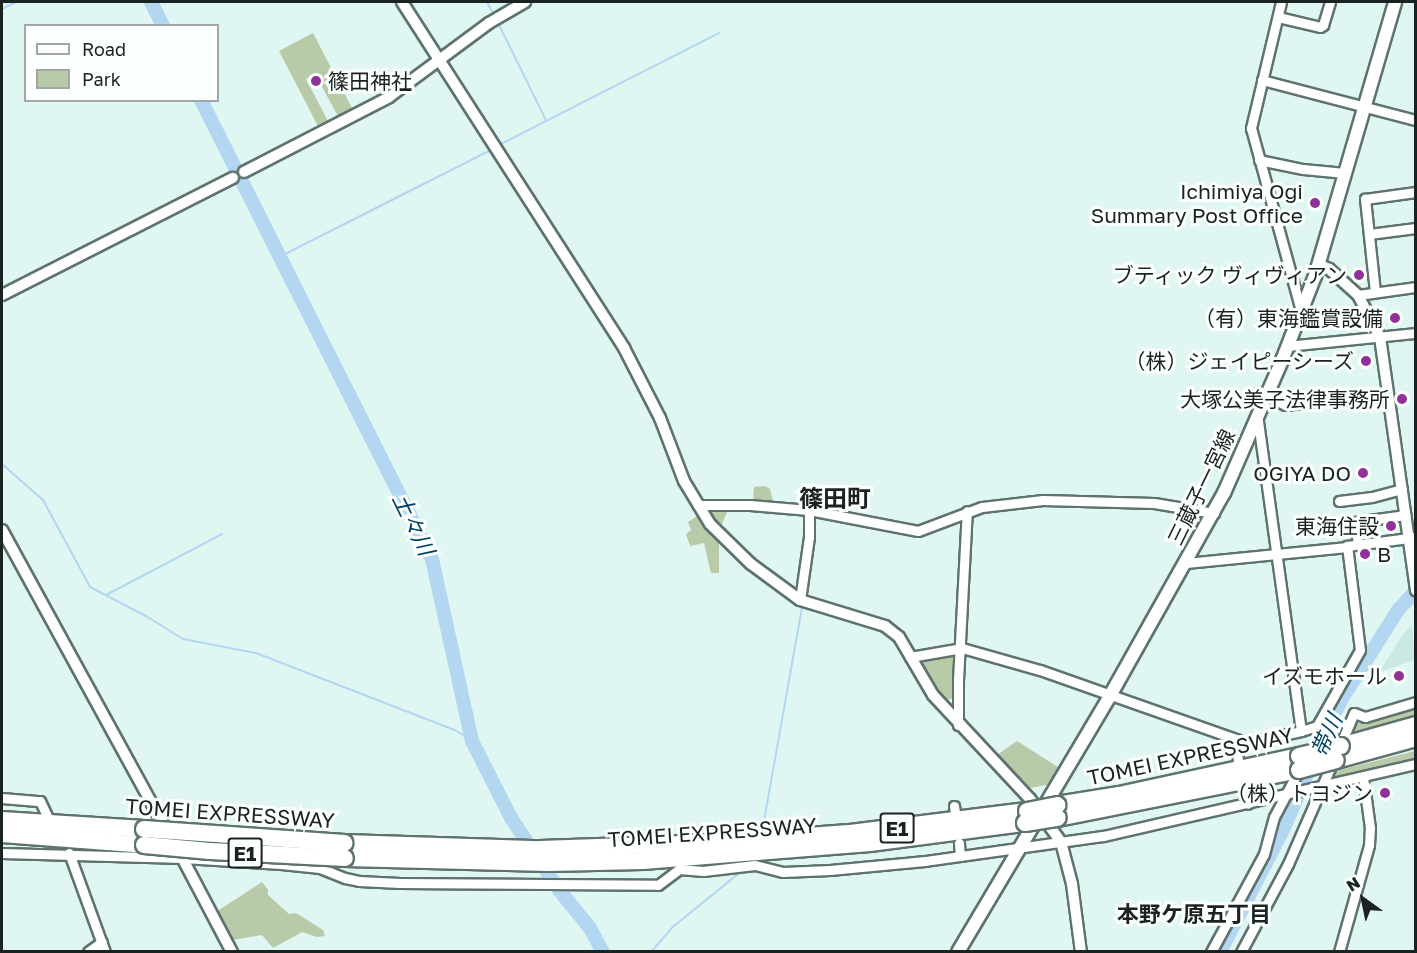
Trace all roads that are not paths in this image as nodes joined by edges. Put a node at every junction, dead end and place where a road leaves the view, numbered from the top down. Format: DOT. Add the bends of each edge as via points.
graph roads {
  1 [pos="402,2"];
  2 [pos="525,2"];
  3 [pos="1281,2"];
  4 [pos="1330,2"];
  5 [pos="1395,2"];
  6 [pos="1278,17"];
  7 [pos="440,60"];
  8 [pos="1262,80"];
  9 [pos="1365,107"];
  10 [pos="1416,120"];
  11 [pos="1259,160"];
  12 [pos="1345,173"];
  13 [pos="1416,192"];
  14 [pos="1416,228"];
  15 [pos="1369,234"];
  16 [pos="1318,264"];
  17 [pos="1416,287"];
  18 [pos="1375,292"];
  19 [pos="2,295"];
  20 [pos="1358,295"];
  21 [pos="1301,311"];
  22 [pos="1416,333"];
  23 [pos="1380,337"];
  24 [pos="1287,346"];
  25 [pos="1264,395"];
  26 [pos="1320,401"];
  27 [pos="1257,413"];
  28 [pos="1402,489"];
  29 [pos="1339,501"];
  30 [pos="698,505"];
  31 [pos="809,510"];
  32 [pos="967,511"];
  33 [pos="1214,513"];
  34 [pos="1406,515"];
  35 [pos="2,530"];
  36 [pos="1412,537"];
  37 [pos="1358,544"];
  38 [pos="1347,548"];
  39 [pos="1278,554"];
  40 [pos="1186,563"];
  41 [pos="1415,586"];
  42 [pos="800,600"];
  43 [pos="962,648"];
  44 [pos="910,657"];
  45 [pos="1110,694"];
  46 [pos="1416,702"];
  47 [pos="958,725"];
  48 [pos="1416,725"];
  49 [pos="1301,731"];
  50 [pos="1416,738"];
  51 [pos="1236,739"];
  52 [pos="1339,753"];
  53 [pos="1238,760"];
  54 [pos="1299,763"];
  55 [pos="1416,764"];
  56 [pos="1363,777"];
  57 [pos="1320,787"];
  58 [pos="1245,791"];
  59 [pos="1286,795"];
  60 [pos="2,798"];
  61 [pos="1248,804"];
  62 [pos="1031,816"];
  63 [pos="48,818"];
  64 [pos="2,820"];
  65 [pos="2,834"];
  66 [pos="144,837"];
  67 [pos="1061,842"];
  68 [pos="959,843"];
  69 [pos="1022,848"];
  70 [pos="2,853"];
  71 [pos="69,853"];
  72 [pos="960,856"];
  73 [pos="183,858"];
  74 [pos="104,947"];
  75 [pos="88,951"];
  76 [pos="232,951"];
  77 [pos="958,951"];
  78 [pos="1081,951"];
  79 [pos="1211,951"];
  80 [pos="1241,951"];
  81 [pos="1339,951"];
  1 -- 7 [label="street"];
  2 -- 7 [label="street"];
  3 -- 6 [label="street"];
  4 -- 6 [label="street" via="1320,27"];
  5 -- 9 [label="main road, 三蔵子一宮線"];
  6 -- 8 [label="street"];
  7 -- 19 [label="street" via="369,109"];
  7 -- 30 [label="street" via="624,348"];
  8 -- 9 [label="street"];
  8 -- 11 [label="street" via="1251,128"];
  9 -- 10 [label="street"];
  9 -- 12 [label="main road, 三蔵子一宮線"];
  11 -- 12 [label="street"];
  11 -- 21 [label="street"];
  12 -- 16 [label="main road, 三蔵子一宮線"];
  13 -- 15 [label="street" via="1365,199"];
  14 -- 15 [label="street"];
  15 -- 18 [label="street"];
  16 -- 20 [label="street"];
  16 -- 21 [label="main road, 三蔵子一宮線"];
  17 -- 18 [label="street"];
  18 -- 20 [label="street"];
  20 -- 23 [label="street"];
  21 -- 24 [label="main road, 三蔵子一宮線"];
  22 -- 23 [label="street"];
  23 -- 24 [label="street"];
  23 -- 28 [label="street"];
  24 -- 25 [label="main road, 三蔵子一宮線"];
  25 -- 26 [label="street" via="1285,405"];
  25 -- 27 [label="main road, 三蔵子一宮線"];
  27 -- 33 [label="main road, 三蔵子一宮線"];
  27 -- 39 [label="street"];
  28 -- 29 [label="street"];
  28 -- 34 [label="street"];
  30 -- 31 [label="street"];
  30 -- 42 [label="street" via="721,537"];
  31 -- 32 [label="street" via="918,531"];
  31 -- 42 [label="street"];
  32 -- 33 [label="street" via="1042,500 1091,500 1154,503"];
  32 -- 43 [label="street"];
  33 -- 40 [label="main road, 三蔵子一宮線"];
  34 -- 36 [label="street"];
  34 -- 37 [label="street" via="1355,522"];
  35 -- 73 [label="street"];
  36 -- 37 [label="street"];
  36 -- 41 [label="street"];
  37 -- 38 [label="street"];
  38 -- 39 [label="street"];
  38 -- 49 [label="street" via="1360,650 1317,726"];
  39 -- 40 [label="street"];
  39 -- 49 [label="street"];
  40 -- 45 [label="main road, 三蔵子一宮線"];
  42 -- 44 [label="street" via="885,626 898,637"];
  43 -- 44 [label="street"];
  43 -- 45 [label="street"];
  43 -- 47 [label="street"];
  44 -- 47 [label="street" via="933,695"];
  45 -- 51 [label="street"];
  45 -- 62 [label="main road, 三蔵子一宮線"];
  46 -- 57 [label="street" via="1365,717 1354,713"];
  47 -- 62 [label="street" via="1030,799"];
  48 -- 52 [label="highway, TOMEI EXPRESSWAY"];
  49 -- 51 [label="street" via="1247,742"];
  50 -- 52 [label="highway, TOMEI EXPRESSWAY"];
  51 -- 53 [label="street"];
  52 -- 54 [label="highway, TOMEI EXPRESSWAY, bridge"];
  54 -- 59 [label="street"];
  54 -- 62 [label="highway, TOMEI EXPRESSWAY / E1, bridge"];
  55 -- 56 [label="street"];
  56 -- 57 [label="street"];
  56 -- 81 [label="street" via="1369,845"];
  57 -- 59 [label="street"];
  57 -- 80 [label="street" via="1288,864"];
  58 -- 61 [label="street"];
  59 -- 61 [label="street"];
  59 -- 79 [label="street" via="1274,817 1264,854"];
  60 -- 63 [label="street" via="40,801"];
  61 -- 67 [label="street"];
  62 -- 66 [label="highway, TOMEI EXPRESSWAY / E1, bridge" via="938,823 767,846 536,856 210,851"];
  62 -- 67 [label="street"];
  62 -- 69 [label="main road, 三蔵子一宮線"];
  64 -- 66 [label="highway, TOMEI EXPRESSWAY / E1"];
  65 -- 66 [label="highway, TOMEI EXPRESSWAY / E1"];
  67 -- 69 [label="street"];
  67 -- 78 [label="street" via="1072,884"];
  68 -- 72 [label="street"];
  69 -- 72 [label="street"];
  69 -- 77 [label="main road, 三蔵子一宮線"];
  70 -- 71 [label="street"];
  71 -- 73 [label="street"];
  71 -- 74 [label="street"];
  72 -- 73 [label="street" via="783,872 756,865 703,871 679,869 658,885 359,881 320,868"];
  73 -- 76 [label="street"];
  74 -- 75 [label="street"];
}
